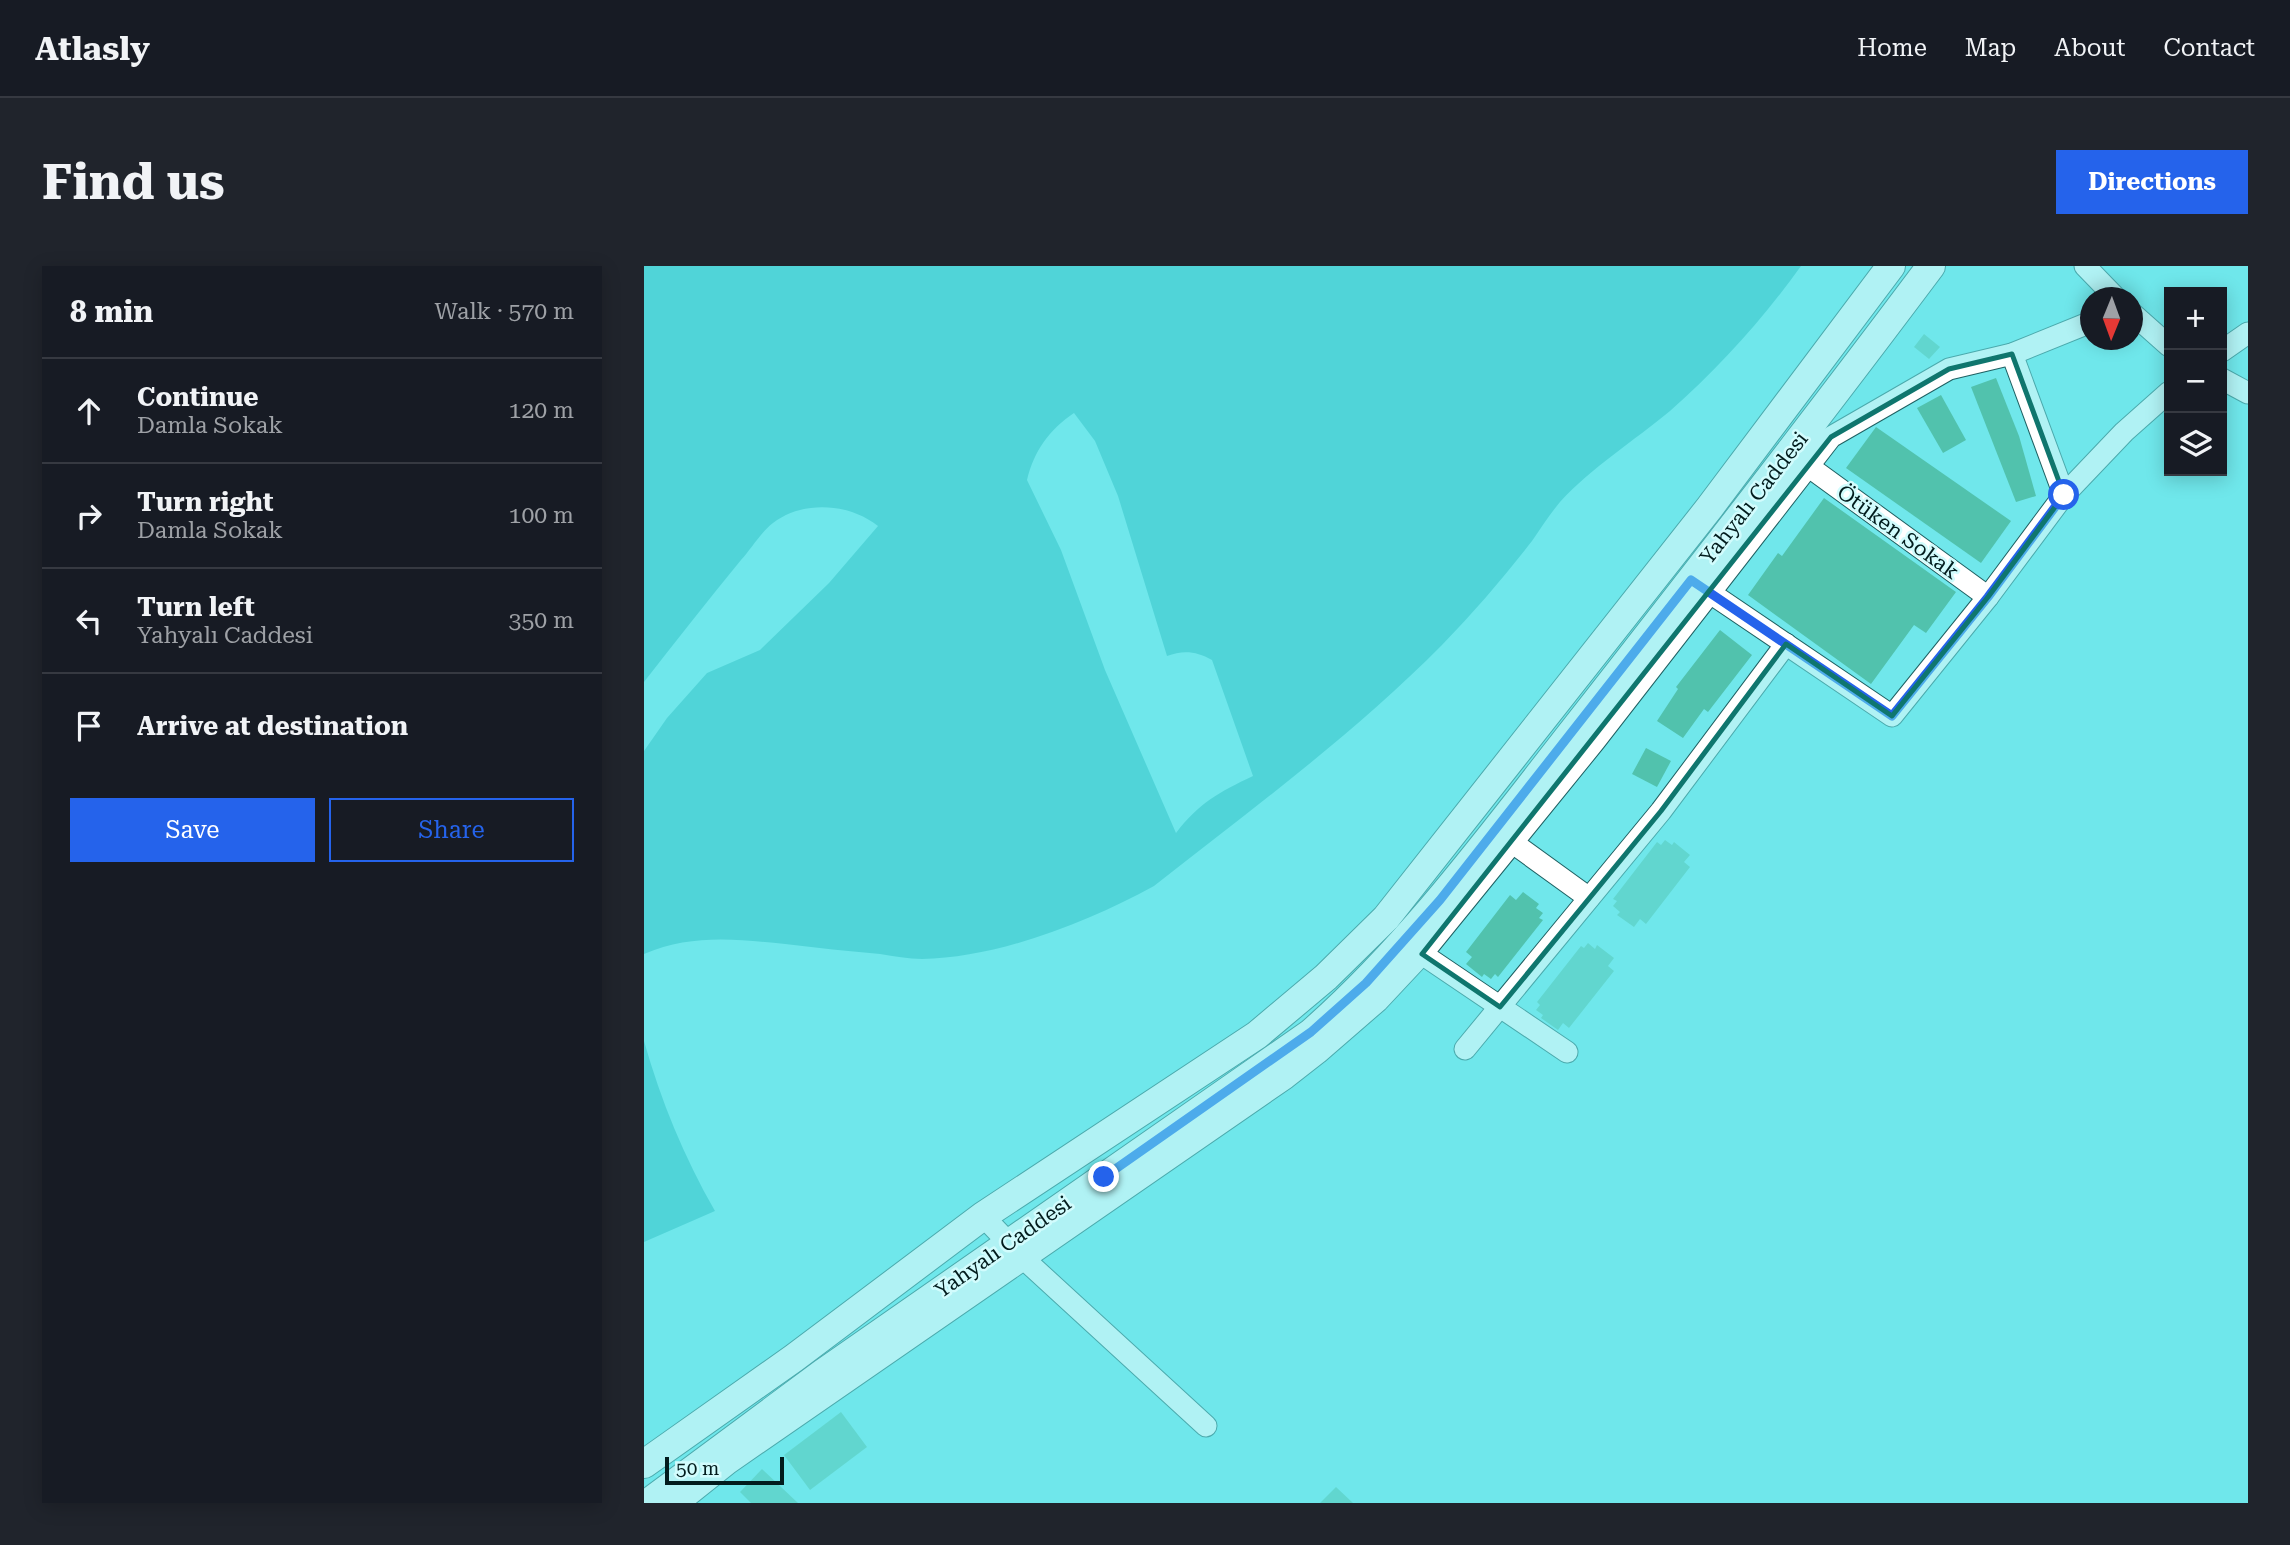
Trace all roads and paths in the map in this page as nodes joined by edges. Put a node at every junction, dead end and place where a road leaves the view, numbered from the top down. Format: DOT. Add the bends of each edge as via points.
graph roads {
  1 [pos="1891,266"];
  2 [pos="1931,266"];
  3 [pos="2085,266"];
  4 [pos="2105,287"];
  5 [pos="2143,323"];
  6 [pos="2080,327"];
  7 [pos="2248,333"];
  8 [pos="2164,342"];
  9 [pos="2223,350"];
  10 [pos="2012,354"];
  11 [pos="2227,382"];
  12 [pos="2248,393"];
  13 [pos="2164,396"];
  14 [pos="1808,466"];
  15 [pos="2064,495"];
  16 [pos="1701,586"];
  17 [pos="1988,597"];
  18 [pos="1786,644"];
  19 [pos="1513,843"];
  20 [pos="1589,898"];
  21 [pos="1422,954"];
  22 [pos="1500,1007"];
  23 [pos="1465,1049"];
  24 [pos="1567,1052"];
  25 [pos="983,1216"];
  26 [pos="1016,1251"];
  27 [pos="1206,1426"];
  28 [pos="644,1464"];
  29 [pos="648,1503"];
  30 [pos="679,1503"];
  1 -- 25 [label="main road, Yahyalı Caddesi" via="1718,496 1386,918 1256,1035"];
  2 -- 16 [label="main road, Yahyalı Caddesi"];
  3 -- 4 [label="street"];
  5 -- 8 [label="street"];
  6 -- 10 [label="street"];
  7 -- 9 [label="street"];
  10 -- 14 [label="street" via="1949,369 1831,437"];
  10 -- 15 [label="street"];
  11 -- 12 [label="street"];
  13 -- 15 [label="street"];
  14 -- 16 [label="street"];
  14 -- 17 [label="street, Ötüken Sokak"];
  15 -- 17 [label="street"];
  16 -- 18 [label="street"];
  16 -- 19 [label="street" via="1595,741"];
  16 -- 26 [label="main road, Yahyalı Caddesi" via="1366,983 1311,1032"];
  17 -- 18 [label="street" via="1892,716"];
  18 -- 20 [label="street" via="1661,811"];
  19 -- 20 [label="street"];
  19 -- 21 [label="street"];
  20 -- 22 [label="street"];
  21 -- 22 [label="street"];
  21 -- 26 [label="street" via="1378,1001 1308,1062"];
  22 -- 23 [label="street"];
  22 -- 24 [label="street"];
  25 -- 26 [label="street"];
  25 -- 28 [label="main road, Yahyalı Caddesi"];
  26 -- 27 [label="street"];
  26 -- 29 [label="main road, Yahyalı Caddesi" via="823,1373"];
  26 -- 30 [label="street"];
}
